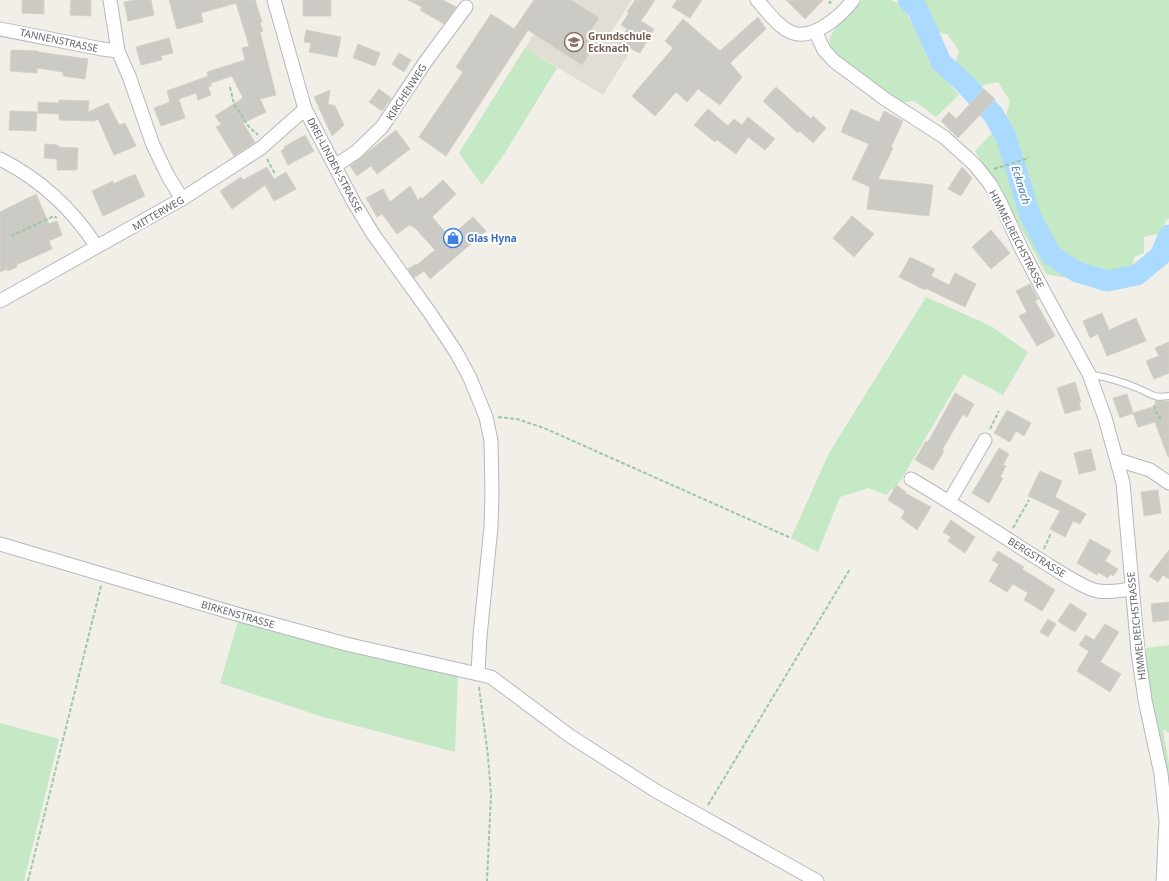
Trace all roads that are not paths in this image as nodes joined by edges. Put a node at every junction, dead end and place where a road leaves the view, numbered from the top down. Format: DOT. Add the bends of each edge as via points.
graph roads {
  1 [pos="110,0"];
  2 [pos="274,0"];
  3 [pos="757,0"];
  4 [pos="852,0"];
  5 [pos="466,7"];
  6 [pos="0,29"];
  7 [pos="815,31"];
  8 [pos="118,51"];
  9 [pos="305,110"];
  10 [pos="0,159"];
  11 [pos="335,166"];
  12 [pos="182,199"];
  13 [pos="97,247"];
  14 [pos="0,301"];
  15 [pos="1089,374"];
  16 [pos="1169,396"];
  17 [pos="985,440"];
  18 [pos="1118,460"];
  19 [pos="911,480"];
  20 [pos="1169,483"];
  21 [pos="949,502"];
  22 [pos="0,544"];
  23 [pos="1131,589"];
  24 [pos="478,673"];
  25 [pos="817,881"];
  26 [pos="1163,881"];
  1 -- 8 [label="street"];
  2 -- 9 [label="street, DREI-LINDEN-STRASSE"];
  3 -- 7 [label="street" via="784,28 794,34"];
  4 -- 7 [label="street" via="838,17"];
  5 -- 11 [label="street, KIRCHENWEG" via="382,127 356,152"];
  6 -- 8 [label="street, TANNENSTRASSE"];
  7 -- 15 [label="street, HIMMELREICHSTRASSE" via="824,50 834,62 944,137 975,165 1001,204 1024,255"];
  8 -- 12 [label="street" via="153,145"];
  9 -- 11 [label="street, DREI-LINDEN-STRASSE"];
  9 -- 12 [label="street, MITTERWEG" via="263,146"];
  10 -- 13 [label="street" via="53,194 85,228"];
  11 -- 24 [label="street, DREI-LINDEN-STRASSE" via="373,234 456,352 486,417 491,441 491,508"];
  12 -- 13 [label="street, MITTERWEG"];
  13 -- 14 [label="street, MITTERWEG"];
  15 -- 16 [label="lane" via="1104,376 1138,388 1154,397"];
  15 -- 18 [label="street, HIMMELREICHSTRASSE"];
  17 -- 21 [label="street"];
  18 -- 20 [label="street" via="1150,470"];
  18 -- 23 [label="street, HIMMELREICHSTRASSE" via="1127,515"];
  19 -- 21 [label="street, BERGSTRASSE"];
  21 -- 23 [label="street, BERGSTRASSE" via="1090,589 1099,592"];
  22 -- 24 [label="street, BIRKENSTRASSE" via="346,644"];
  23 -- 26 [label="street, HIMMELREICHSTRASSE" via="1145,700 1162,782 1166,821"];
  24 -- 25 [label="street, BIRKENSTRASSE" via="491,677 570,736 656,791"];
}
